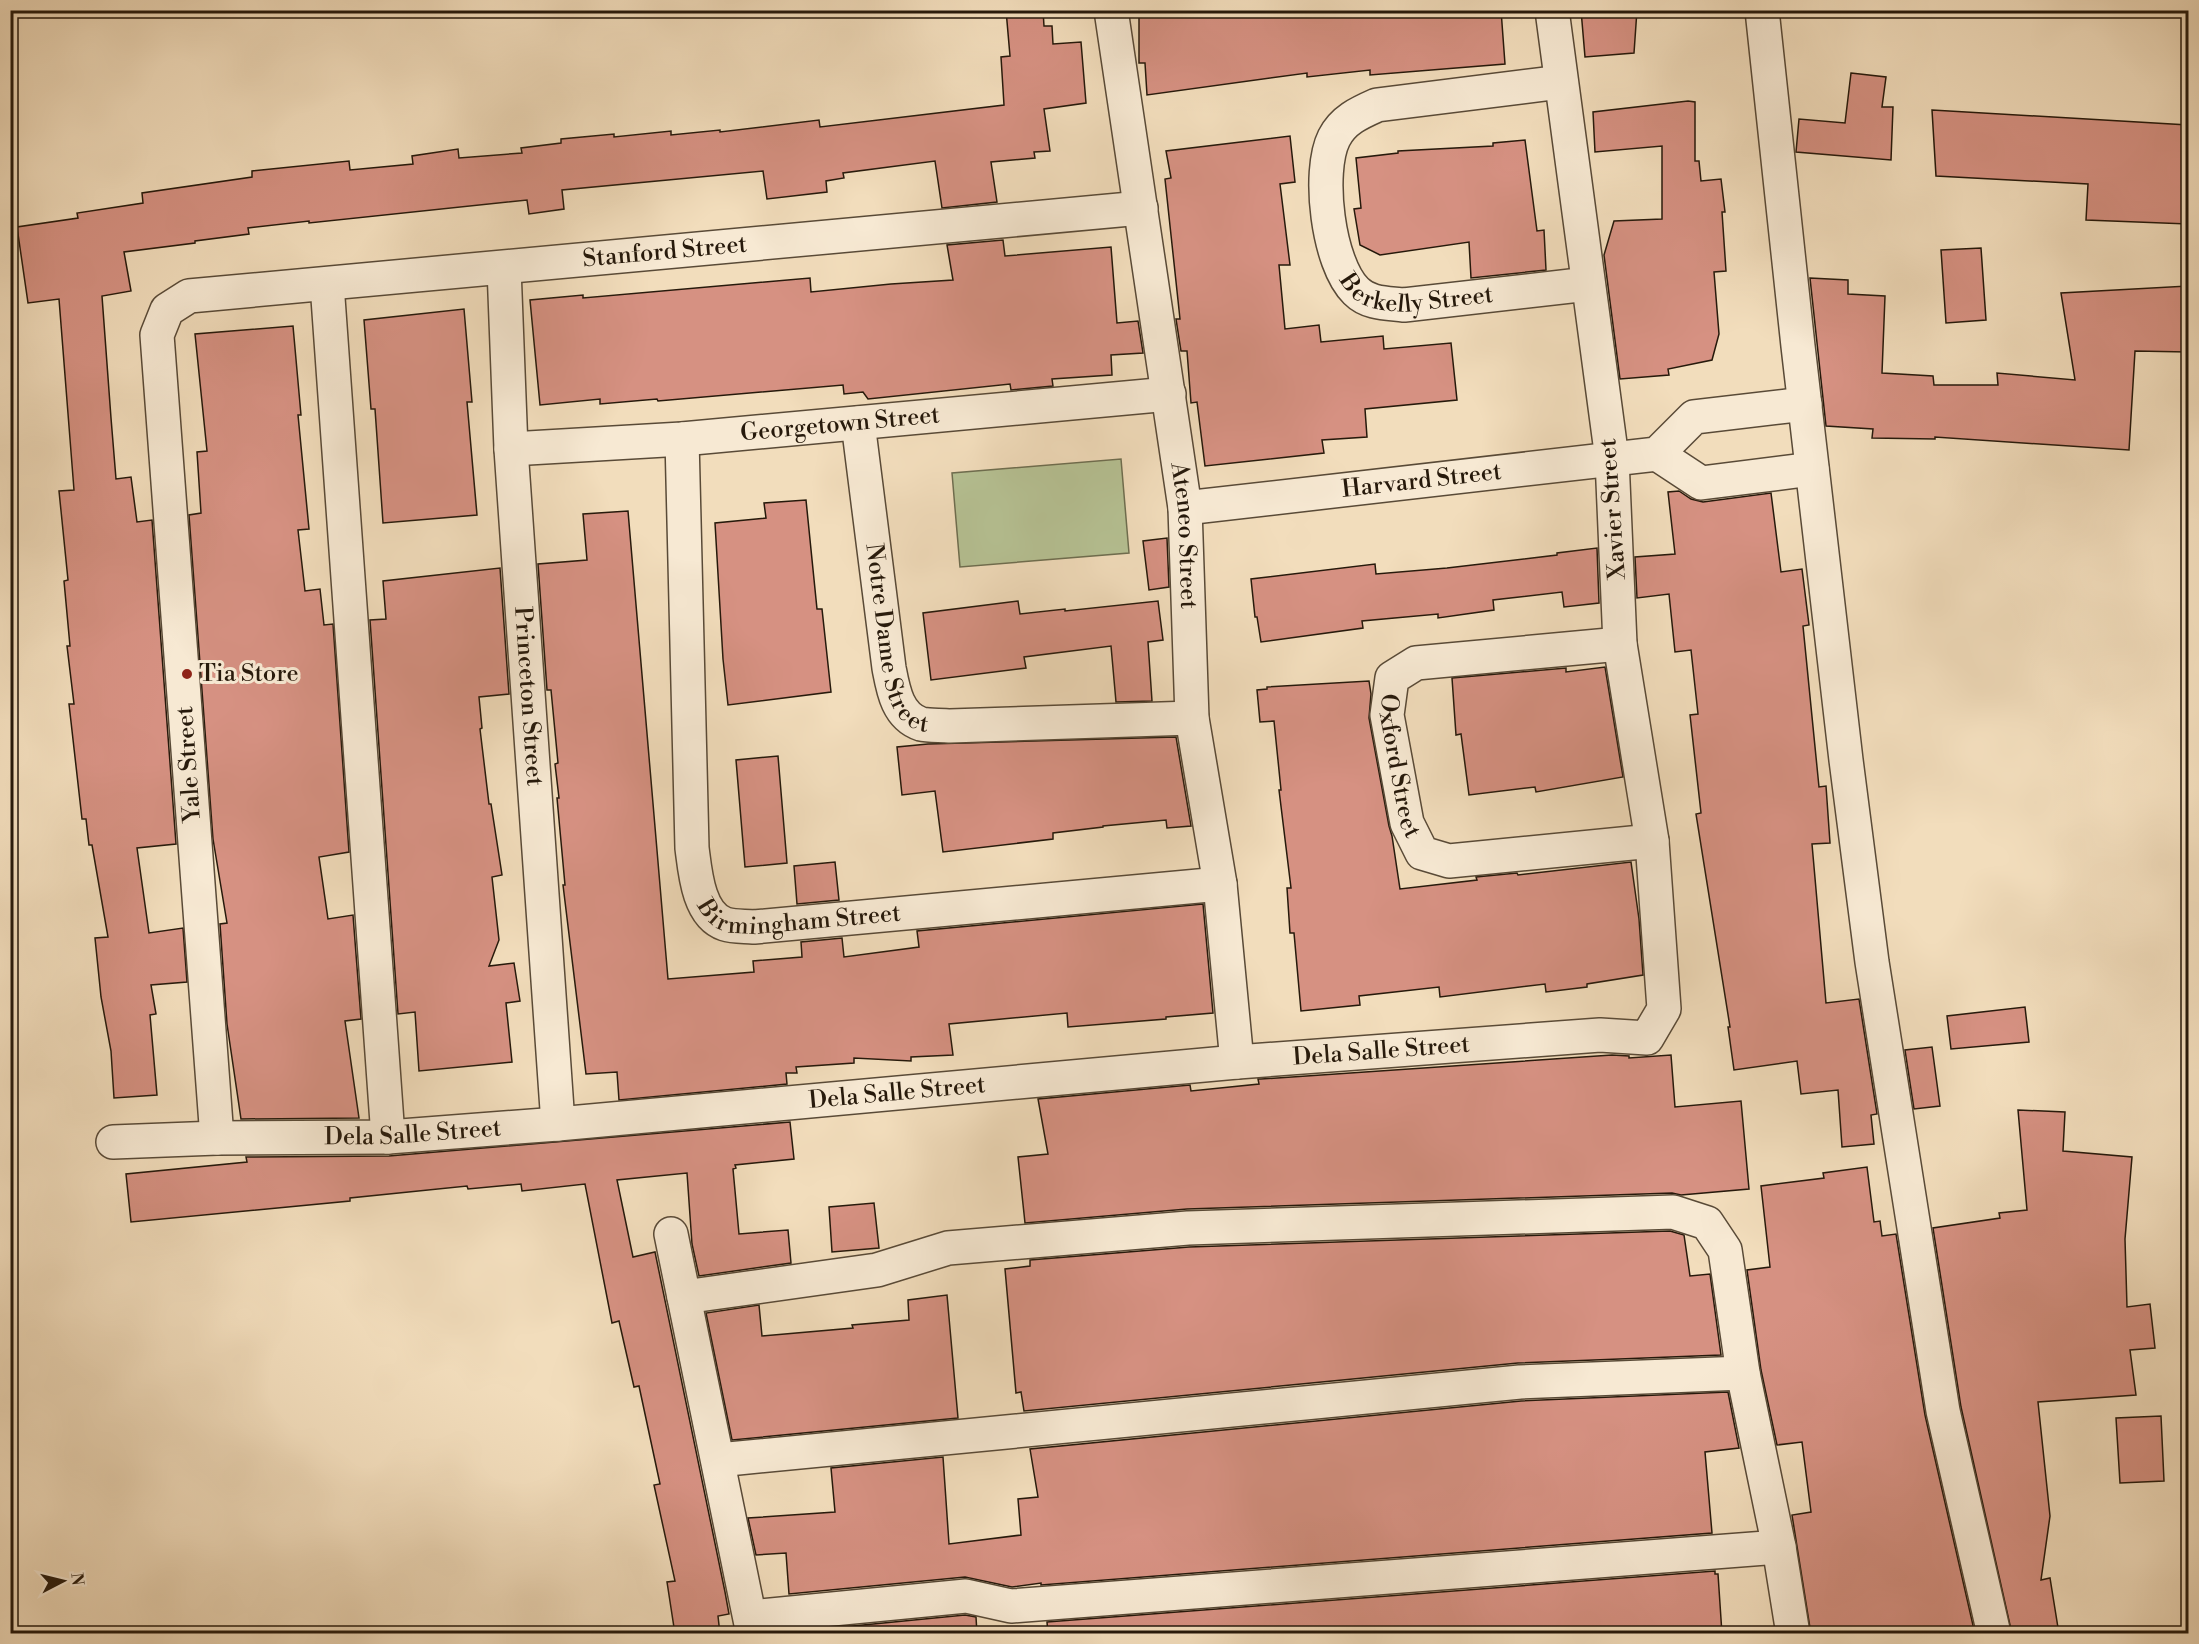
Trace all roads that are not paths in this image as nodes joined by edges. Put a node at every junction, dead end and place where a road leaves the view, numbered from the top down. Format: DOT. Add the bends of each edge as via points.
graph roads {
  1 [pos="1111,10"];
  2 [pos="1552,10"];
  3 [pos="1762,10"];
  4 [pos="1561,82"];
  5 [pos="1141,208"];
  6 [pos="504,268"];
  7 [pos="327,284"];
  8 [pos="1588,284"];
  9 [pos="189,296"];
  10 [pos="1169,394"];
  11 [pos="1805,404"];
  12 [pos="858,423"];
  13 [pos="682,439"];
  14 [pos="511,449"];
  15 [pos="1657,454"];
  16 [pos="1612,459"];
  17 [pos="1812,470"];
  18 [pos="1185,508"];
  19 [pos="1620,644"];
  20 [pos="1192,717"];
  21 [pos="1652,841"];
  22 [pos="1220,884"];
  23 [pos="1664,1009"];
  24 [pos="1237,1062"];
  25 [pos="558,1124"];
  26 [pos="388,1137"];
  27 [pos="217,1138"];
  28 [pos="113,1142"];
  29 [pos="671,1234"];
  30 [pos="684,1297"];
  31 [pos="1743,1373"];
  32 [pos="718,1460"];
  33 [pos="1779,1547"];
  34 [pos="752,1625"];
  35 [pos="1793,1634"];
  36 [pos="1994,1634"];
  1 -- 5 [label="street, Ateneo Street"];
  2 -- 4 [label="street, Xavier Street"];
  3 -- 11 [label="street"];
  4 -- 8 [label="street, Xavier Street"];
  4 -- 8 [label="street, Berkelly Street" via="1377,105 1352,116 1335,136 1327,159 1325,180 1333,244 1343,273 1357,292 1373,302 1404,305"];
  5 -- 6 [label="street, Stanford Street"];
  5 -- 10 [label="street, Ateneo Street"];
  6 -- 7 [label="street, Stanford Street"];
  6 -- 14 [label="street, Princeton Street"];
  7 -- 9 [label="street, Stanford Street"];
  7 -- 26 [label="street"];
  8 -- 16 [label="street, Xavier Street"];
  9 -- 27 [label="street, Yale Street" via="167,310 157,335"];
  10 -- 12 [label="street, Georgetown Street"];
  10 -- 18 [label="street, Ateneo Street"];
  11 -- 15 [label="street" via="1694,417"];
  11 -- 17 [label="street"];
  12 -- 13 [label="street, Georgetown Street"];
  12 -- 20 [label="street, Notre Dame Street" via="889,668 895,695 905,715 922,724 950,726"];
  13 -- 14 [label="street, Georgetown Street"];
  13 -- 22 [label="street, Birmingham Street" via="692,848 696,882 707,909 723,924 754,927"];
  14 -- 25 [label="street, Princeton Street"];
  15 -- 16 [label="street, Harvard Street"];
  15 -- 17 [label="street" via="1701,483"];
  16 -- 18 [label="street, Harvard Street"];
  16 -- 19 [label="street, Xavier Street"];
  17 -- 36 [label="street" via="1872,962 1943,1411"];
  18 -- 20 [label="street, Ateneo Street"];
  19 -- 21 [label="street, Xavier Street"];
  19 -- 21 [label="street, Oxford Street" via="1416,663 1392,678 1387,715 1407,823 1422,853 1449,861"];
  20 -- 22 [label="street, Ateneo Street"];
  21 -- 23 [label="street, Xavier Street"];
  22 -- 24 [label="street, Ateneo Street"];
  23 -- 24 [label="street, Dela Salle Street" via="1647,1038 1600,1035"];
  24 -- 25 [label="street, Dela Salle Street"];
  25 -- 26 [label="street, Dela Salle Street"];
  26 -- 27 [label="street, Dela Salle Street"];
  27 -- 28 [label="street, Dela Salle Street"];
  29 -- 30 [label="street"];
  30 -- 31 [label="street" via="877,1270 948,1248 971,1246 1188,1228 1673,1212 1707,1223 1725,1250"];
  30 -- 32 [label="street"];
  31 -- 32 [label="street" via="1520,1382"];
  31 -- 33 [label="street"];
  32 -- 34 [label="street"];
  33 -- 34 [label="street" via="1011,1606 966,1596"];
  33 -- 35 [label="street"];
}
